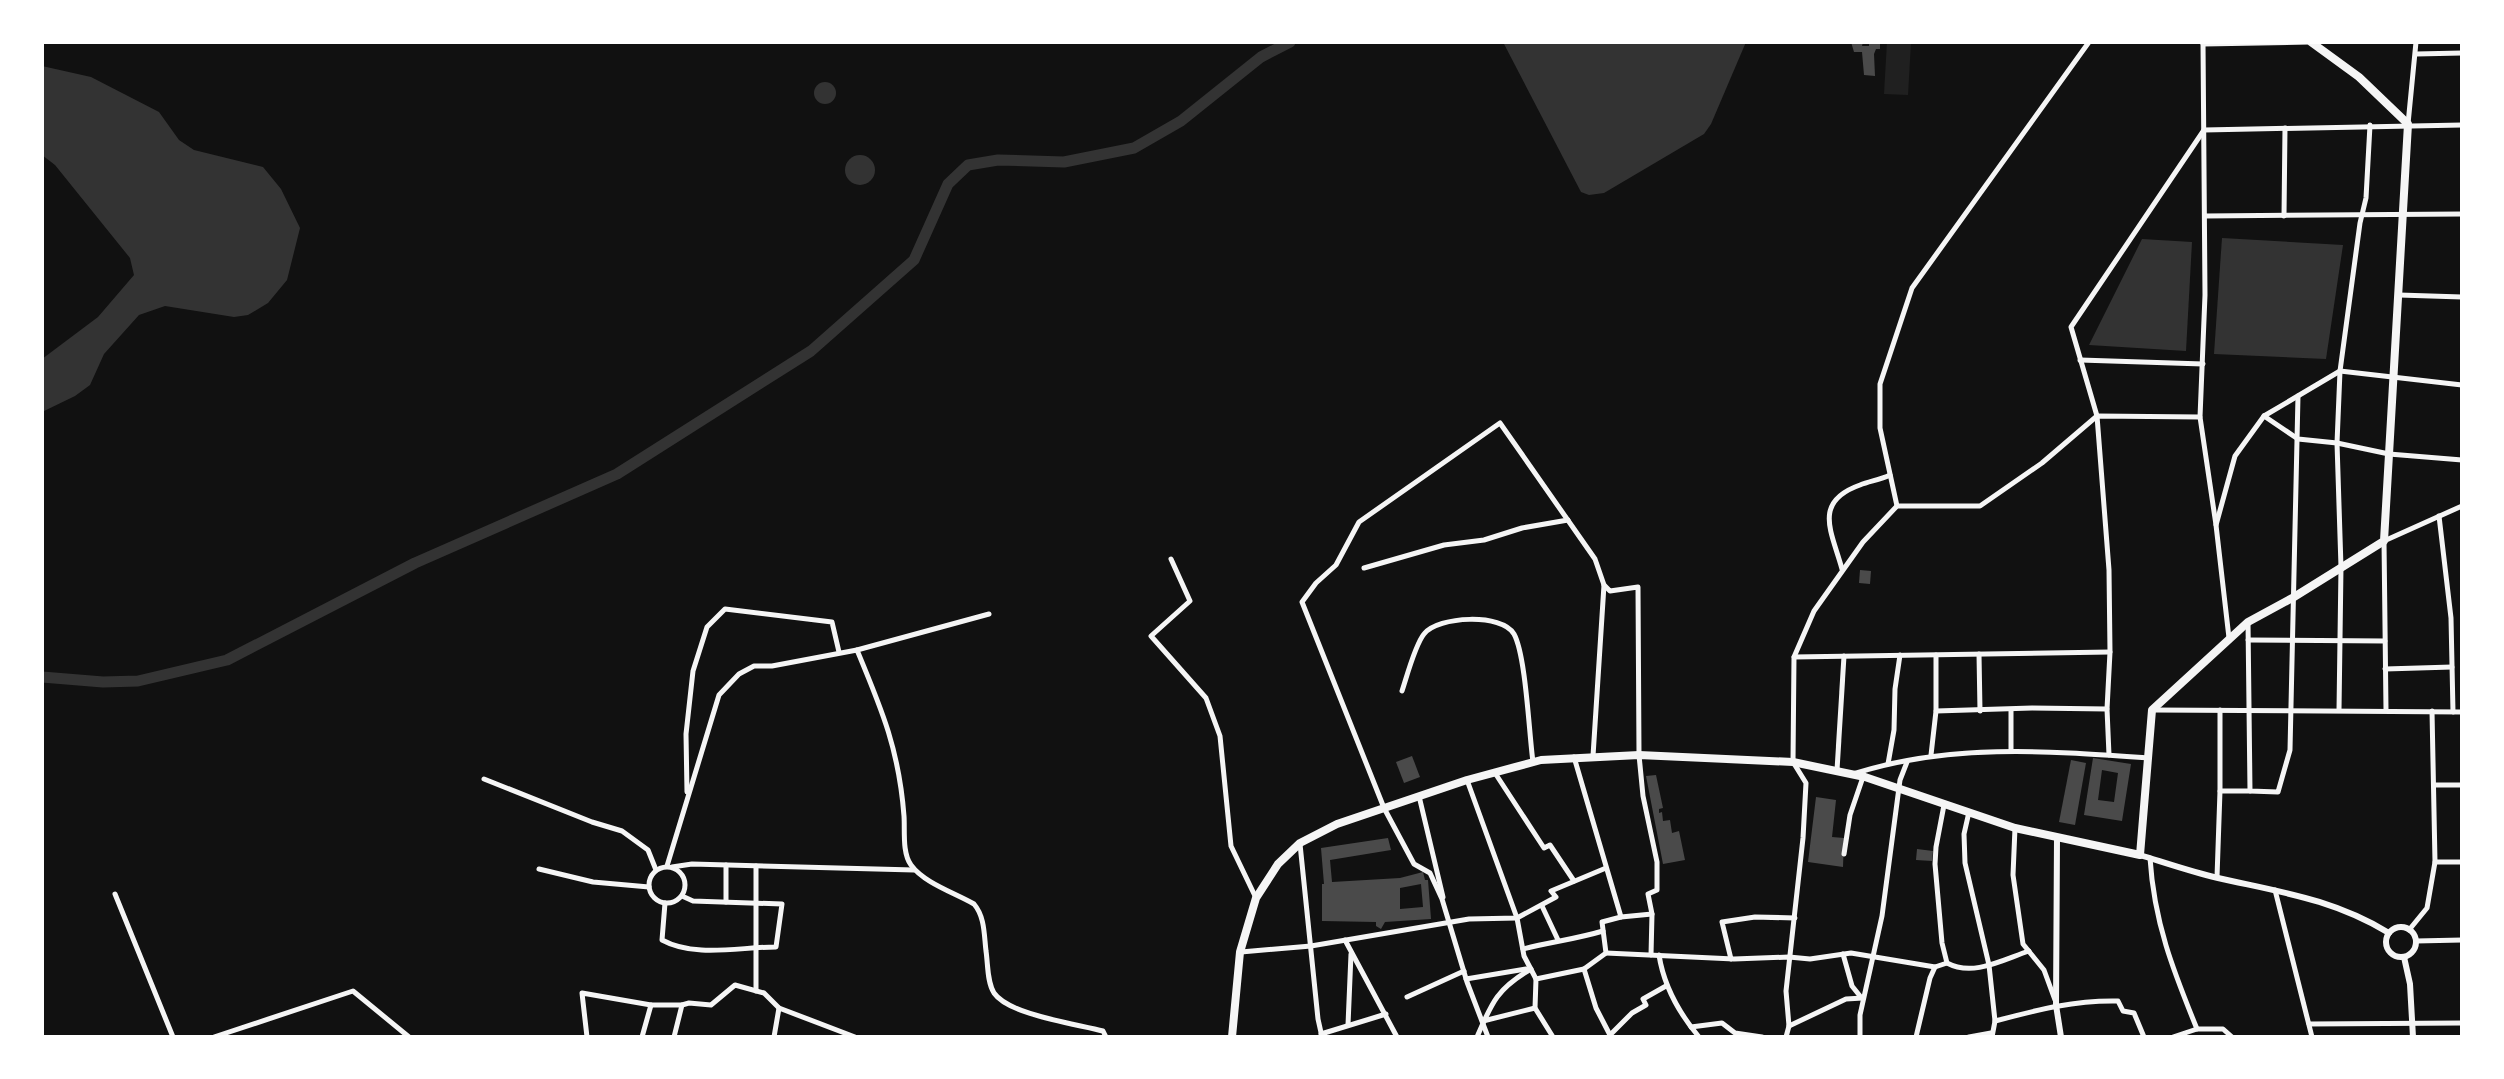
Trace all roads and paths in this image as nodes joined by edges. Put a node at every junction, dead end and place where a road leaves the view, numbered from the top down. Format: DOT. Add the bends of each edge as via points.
graph roads {
  1 [pos="2089,42"];
  2 [pos="2311,42"];
  3 [pos="2416,42"];
  4 [pos="2203,43"];
  5 [pos="2462,53"];
  6 [pos="2416,54"];
  7 [pos="2408,124"];
  8 [pos="2370,125"];
  9 [pos="2462,125"];
  10 [pos="2285,128"];
  11 [pos="2204,130"];
  12 [pos="2462,214"];
  13 [pos="2404,215"];
  14 [pos="2205,216"];
  15 [pos="2284,216"];
  16 [pos="2362,217"];
  17 [pos="2399,295"];
  18 [pos="2462,297"];
  19 [pos="2079,359"];
  20 [pos="2203,364"];
  21 [pos="2340,371"];
  22 [pos="2393,378"];
  23 [pos="2462,385"];
  24 [pos="2298,396"];
  25 [pos="2097,416"];
  26 [pos="2264,416"];
  27 [pos="2200,417"];
  28 [pos="2298,439"];
  29 [pos="2337,443"];
  30 [pos="2389,454"];
  31 [pos="2462,460"];
  32 [pos="1890,475"];
  33 [pos="1897,506"];
  34 [pos="2462,506"];
  35 [pos="2439,516"];
  36 [pos="1568,520"];
  37 [pos="2216,525"];
  38 [pos="2384,541"];
  39 [pos="1171,559"];
  40 [pos="2341,567"];
  41 [pos="1364,568"];
  42 [pos="1843,570"];
  43 [pos="1604,585"];
  44 [pos="2294,597"];
  45 [pos="989,614"];
  46 [pos="2248,622"];
  47 [pos="2229,638"];
  48 [pos="2248,640"];
  49 [pos="2293,641"];
  50 [pos="2340,641"];
  51 [pos="2385,641"];
  52 [pos="857,650"];
  53 [pos="839,652"];
  54 [pos="2110,652"];
  55 [pos="1979,654"];
  56 [pos="1900,655"];
  57 [pos="1936,655"];
  58 [pos="1844,656"];
  59 [pos="1794,657"];
  60 [pos="2452,667"];
  61 [pos="2385,669"];
  62 [pos="1402,691"];
  63 [pos="2107,709"];
  64 [pos="2011,710"];
  65 [pos="2152,710"];
  66 [pos="2220,710"];
  67 [pos="2250,710"];
  68 [pos="2291,710"];
  69 [pos="2339,710"];
  70 [pos="2386,710"];
  71 [pos="1936,711"];
  72 [pos="1980,711"];
  73 [pos="2432,711"];
  74 [pos="2453,712"];
  75 [pos="2462,712"];
  76 [pos="2011,751"];
  77 [pos="1639,755"];
  78 [pos="1931,755"];
  79 [pos="2109,755"];
  80 [pos="1574,756"];
  81 [pos="1593,756"];
  82 [pos="2149,758"];
  83 [pos="1533,762"];
  84 [pos="1793,762"];
  85 [pos="1907,762"];
  86 [pos="1888,764"];
  87 [pos="1837,770"];
  88 [pos="1494,772"];
  89 [pos="1852,774"];
  90 [pos="1863,777"];
  91 [pos="484,779"];
  92 [pos="1467,780"];
  93 [pos="2434,785"];
  94 [pos="2462,785"];
  95 [pos="1899,789"];
  96 [pos="2220,791"];
  97 [pos="2250,791"];
  98 [pos="687,795"];
  99 [pos="1419,796"];
  100 [pos="1944,804"];
  101 [pos="1384,808"];
  102 [pos="1969,812"];
  103 [pos="2015,828"];
  104 [pos="2057,838"];
  105 [pos="1300,843"];
  106 [pos="1844,854"];
  107 [pos="2145,857"];
  108 [pos="2435,862"];
  109 [pos="2462,862"];
  110 [pos="726,865"];
  111 [pos="756,866"];
  112 [pos="670,867"];
  113 [pos="1606,868"];
  114 [pos="539,869"];
  115 [pos="656,870"];
  116 [pos="915,870"];
  117 [pos="2217,877"];
  118 [pos="1574,881"];
  119 [pos="649,887"];
  120 [pos="2274,889"];
  121 [pos="115,894"];
  122 [pos="682,896"];
  123 [pos="1256,898"];
  124 [pos="726,902"];
  125 [pos="665,903"];
  126 [pos="755,904"];
  127 [pos="1542,906"];
  128 [pos="1447,913"];
  129 [pos="1652,914"];
  130 [pos="1621,917"];
  131 [pos="1517,918"];
  132 [pos="1795,918"];
  133 [pos="1451,922"];
  134 [pos="2409,930"];
  135 [pos="1603,931"];
  136 [pos="2389,933"];
  137 [pos="1345,940"];
  138 [pos="1558,940"];
  139 [pos="2462,940"];
  140 [pos="2416,941"];
  141 [pos="1311,946"];
  142 [pos="756,947"];
  143 [pos="1523,949"];
  144 [pos="1351,951"];
  145 [pos="2029,951"];
  146 [pos="1240,952"];
  147 [pos="1606,953"];
  148 [pos="1843,954"];
  149 [pos="1651,955"];
  150 [pos="1659,955"];
  151 [pos="1873,955"];
  152 [pos="1789,957"];
  153 [pos="2404,957"];
  154 [pos="1731,959"];
  155 [pos="1947,963"];
  156 [pos="1989,965"];
  157 [pos="1935,967"];
  158 [pos="1531,969"];
  159 [pos="1584,969"];
  160 [pos="1464,971"];
  161 [pos="1466,979"];
  162 [pos="1536,979"];
  163 [pos="1666,986"];
  164 [pos="756,991"];
  165 [pos="1407,997"];
  166 [pos="1863,998"];
  167 [pos="651,1005"];
  168 [pos="682,1005"];
  169 [pos="2056,1005"];
  170 [pos="779,1008"];
  171 [pos="1535,1008"];
  172 [pos="1386,1014"];
  173 [pos="1483,1021"];
  174 [pos="1995,1021"];
  175 [pos="2462,1023"];
  176 [pos="2309,1024"];
  177 [pos="1348,1025"];
  178 [pos="2412,1025"];
  179 [pos="1789,1026"];
  180 [pos="1691,1027"];
  181 [pos="2197,1029"];
  182 [pos="1322,1035"];
  183 [pos="1992,1035"];
  184 [pos="1611,1036"];
  185 [pos="173,1037"];
  186 [pos="214,1037"];
  187 [pos="409,1037"];
  188 [pos="587,1037"];
  189 [pos="642,1037"];
  190 [pos="674,1037"];
  191 [pos="774,1037"];
  192 [pos="855,1037"];
  193 [pos="1106,1037"];
  194 [pos="1232,1037"];
  195 [pos="1397,1037"];
  196 [pos="1477,1037"];
  197 [pos="1488,1037"];
  198 [pos="1553,1037"];
  199 [pos="1699,1037"];
  200 [pos="1762,1037"];
  201 [pos="1786,1037"];
  202 [pos="1860,1037"];
  203 [pos="1916,1037"];
  204 [pos="1969,1037"];
  205 [pos="2061,1037"];
  206 [pos="2144,1037"];
  207 [pos="2173,1037"];
  208 [pos="2232,1037"];
  209 [pos="2312,1037"];
  210 [pos="2413,1037"];
  1 -- 32 [label="street" via="1912,288 1880,384 1880,428"];
  2 -- 4 [label="street"];
  2 -- 7 [label="main road" via="2359,77"];
  3 -- 6 [label="street"];
  4 -- 11 [label="street"];
  5 -- 6 [label="street"];
  6 -- 7 [label="street"];
  7 -- 8 [label="street"];
  7 -- 9 [label="street"];
  7 -- 13 [label="main road"];
  8 -- 10 [label="street"];
  8 -- 16 [label="street"];
  10 -- 11 [label="street"];
  10 -- 15 [label="street"];
  11 -- 14 [label="street"];
  11 -- 19 [label="street" via="2071,327"];
  12 -- 13 [label="street"];
  13 -- 16 [label="street"];
  13 -- 17 [label="main road"];
  14 -- 15 [label="street"];
  14 -- 20 [label="street"];
  15 -- 16 [label="street"];
  16 -- 21 [label="street"];
  17 -- 18 [label="street"];
  17 -- 22 [label="main road"];
  19 -- 20 [label="street"];
  19 -- 25 [label="street"];
  20 -- 27 [label="street"];
  21 -- 22 [label="street"];
  21 -- 24 [label="street"];
  21 -- 29 [label="street"];
  22 -- 23 [label="street"];
  22 -- 30 [label="main road"];
  24 -- 26 [label="street"];
  24 -- 28 [label="street"];
  25 -- 27 [label="street"];
  25 -- 33 [label="street" via="1980,506"];
  25 -- 54 [label="street"];
  26 -- 28 [label="street"];
  26 -- 37 [label="street" via="2235,456"];
  27 -- 37 [label="street"];
  28 -- 29 [label="street"];
  28 -- 44 [label="street"];
  29 -- 30 [label="street"];
  29 -- 40 [label="street"];
  30 -- 31 [label="street"];
  30 -- 38 [label="main road"];
  32 -- 33 [label="street"];
  32 -- 42 [label="street" via="1860,485 1829,505"];
  33 -- 42 [label="street"];
  34 -- 35 [label="street"];
  35 -- 38 [label="street"];
  35 -- 60 [label="street"];
  36 -- 41 [label="street" via="1444,545"];
  36 -- 43 [label="street" via="1595,559"];
  36 -- 101 [label="street" via="1500,423 1359,522 1336,565 1302,602"];
  37 -- 47 [label="street"];
  38 -- 40 [label="main road"];
  38 -- 51 [label="street"];
  39 -- 123 [label="street" via="1190,601 1151,636 1206,698 1220,736 1231,846"];
  40 -- 44 [label="main road"];
  40 -- 50 [label="street"];
  42 -- 59 [label="street" via="1814,611"];
  43 -- 77 [label="street" via="1610,591 1638,587"];
  43 -- 81 [label="street"];
  44 -- 46 [label="main road"];
  44 -- 49 [label="street"];
  45 -- 52 [label="street"];
  46 -- 47 [label="main road"];
  46 -- 48 [label="street"];
  47 -- 65 [label="main road"];
  48 -- 49 [label="street"];
  48 -- 67 [label="street"];
  49 -- 50 [label="street"];
  49 -- 68 [label="street"];
  50 -- 51 [label="street"];
  50 -- 69 [label="street"];
  51 -- 61 [label="street"];
  52 -- 53 [label="street"];
  52 -- 116 [label="street" via="889,727 901,776 908,859"];
  53 -- 98 [label="street" via="754,666 739,674 719,695"];
  53 -- 98 [label="street" via="832,622 725,609 707,627 693,671"];
  54 -- 55 [label="street"];
  54 -- 63 [label="street"];
  55 -- 57 [label="street"];
  55 -- 72 [label="street"];
  56 -- 57 [label="street"];
  56 -- 58 [label="street"];
  56 -- 86 [label="street"];
  57 -- 71 [label="street"];
  58 -- 59 [label="street"];
  58 -- 87 [label="street"];
  59 -- 84 [label="street"];
  60 -- 61 [label="street"];
  60 -- 74 [label="street"];
  61 -- 70 [label="street"];
  62 -- 83 [label="street" via="1423,634 1435,625 1488,619 1506,625 1519,653"];
  63 -- 64 [label="street"];
  63 -- 79 [label="street"];
  64 -- 72 [label="street"];
  64 -- 76 [label="street"];
  65 -- 66 [label="street"];
  65 -- 82 [label="main road"];
  66 -- 67 [label="street"];
  66 -- 96 [label="street"];
  67 -- 68 [label="street"];
  67 -- 97 [label="street"];
  68 -- 69 [label="street"];
  68 -- 97 [label="street" via="2290,750 2278,792"];
  69 -- 70 [label="street"];
  70 -- 73 [label="street"];
  71 -- 72 [label="street"];
  71 -- 78 [label="street"];
  73 -- 74 [label="street"];
  73 -- 93 [label="street"];
  74 -- 75 [label="street"];
  76 -- 78 [label="street"];
  76 -- 79 [label="street"];
  77 -- 81 [label="main road"];
  77 -- 84 [label="main road"];
  77 -- 129 [label="street" via="1657,862 1657,890 1648,894"];
  78 -- 85 [label="street"];
  79 -- 82 [label="street"];
  80 -- 81 [label="main road"];
  80 -- 83 [label="main road"];
  80 -- 113 [label="street"];
  82 -- 107 [label="main road"];
  83 -- 88 [label="main road"];
  84 -- 87 [label="main road"];
  84 -- 132 [label="street" via="1806,783"];
  85 -- 86 [label="street"];
  85 -- 95 [label="street"];
  86 -- 89 [label="street"];
  87 -- 89 [label="main road"];
  88 -- 92 [label="main road"];
  88 -- 118 [label="street" via="1544,848 1550,845"];
  89 -- 90 [label="main road"];
  90 -- 95 [label="main road"];
  90 -- 106 [label="street"];
  91 -- 115 [label="street" via="622,831 648,850"];
  92 -- 99 [label="main road"];
  92 -- 131 [label="street"];
  93 -- 94 [label="street"];
  93 -- 108 [label="street"];
  95 -- 100 [label="main road"];
  95 -- 151 [label="street"];
  96 -- 97 [label="street"];
  96 -- 117 [label="street"];
  98 -- 112 [label="street"];
  99 -- 101 [label="main road"];
  99 -- 128 [label="street"];
  100 -- 102 [label="main road"];
  100 -- 155 [label="street" via="1935,864"];
  101 -- 105 [label="main road"];
  101 -- 128 [label="street" via="1414,864 1430,873"];
  102 -- 103 [label="main road"];
  102 -- 156 [label="street" via="1965,863"];
  103 -- 104 [label="main road"];
  103 -- 145 [label="street" via="2013,875 2023,944"];
  104 -- 107 [label="main road"];
  104 -- 169 [label="street"];
  105 -- 123 [label="main road" via="1278,864"];
  105 -- 141 [label="street"];
  107 -- 117 [label="street"];
  107 -- 181 [label="street" via="2168,959"];
  108 -- 109 [label="street"];
  108 -- 134 [label="street" via="2427,908"];
  110 -- 111 [label="street"];
  110 -- 112 [label="street"];
  110 -- 124 [label="street"];
  111 -- 116 [label="street"];
  111 -- 126 [label="street"];
  112 -- 115 [label="street"];
  112 -- 122 [label="street" via="684,879"];
  113 -- 118 [label="street"];
  113 -- 130 [label="street"];
  114 -- 119 [label="street" via="593,882"];
  115 -- 119 [label="street"];
  116 -- 193 [label="street" via="979,909 995,995 1010,1007 1103,1031"];
  117 -- 120 [label="street"];
  118 -- 127 [label="street" via="1551,891 1556,897"];
  119 -- 125 [label="street"];
  120 -- 136 [label="street" via="2321,900"];
  120 -- 176 [label="street"];
  121 -- 185 [label="street"];
  122 -- 124 [label="street"];
  122 -- 125 [label="street"];
  123 -- 146 [label="main road"];
  124 -- 126 [label="street"];
  125 -- 142 [label="street" via="662,940 670,944 689,950"];
  126 -- 142 [label="street"];
  126 -- 142 [label="street" via="782,904 776,947"];
  127 -- 131 [label="street"];
  127 -- 138 [label="street"];
  128 -- 133 [label="street"];
  129 -- 130 [label="street"];
  129 -- 149 [label="street"];
  130 -- 135 [label="street" via="1602,922"];
  131 -- 133 [label="street"];
  131 -- 143 [label="street"];
  132 -- 152 [label="street"];
  132 -- 154 [label="street" via="1722,922"];
  133 -- 137 [label="street"];
  133 -- 160 [label="street"];
  134 -- 136 [label="street" via="2398,927"];
  134 -- 140 [label="street"];
  135 -- 138 [label="street"];
  135 -- 147 [label="street"];
  136 -- 153 [label="street" via="2388,950"];
  137 -- 141 [label="street"];
  137 -- 144 [label="street"];
  138 -- 143 [label="street"];
  139 -- 140 [label="street"];
  140 -- 153 [label="street"];
  141 -- 146 [label="street"];
  141 -- 182 [label="street"];
  142 -- 164 [label="street"];
  143 -- 158 [label="street"];
  144 -- 172 [label="street"];
  144 -- 177 [label="street"];
  145 -- 156 [label="street"];
  145 -- 169 [label="street" via="2044,970"];
  146 -- 194 [label="main road"];
  147 -- 149 [label="street"];
  147 -- 159 [label="street"];
  148 -- 151 [label="street"];
  148 -- 152 [label="street"];
  148 -- 166 [label="street" via="1852,986"];
  149 -- 150 [label="street"];
  150 -- 154 [label="street"];
  150 -- 163 [label="street"];
  151 -- 157 [label="street"];
  151 -- 166 [label="street"];
  152 -- 154 [label="street"];
  152 -- 179 [label="street"];
  153 -- 178 [label="street"];
  155 -- 156 [label="street" via="1965,970"];
  155 -- 157 [label="street"];
  156 -- 174 [label="street"];
  157 -- 203 [label="street"];
  158 -- 161 [label="street"];
  158 -- 162 [label="street"];
  158 -- 173 [label="street" via="1506,984"];
  159 -- 162 [label="street"];
  159 -- 184 [label="street"];
  160 -- 161 [label="street"];
  160 -- 165 [label="street"];
  161 -- 173 [label="street"];
  162 -- 171 [label="street"];
  163 -- 180 [label="street"];
  163 -- 184 [label="street" via="1643,999 1646,1005"];
  164 -- 168 [label="street" via="735,985 711,1005"];
  164 -- 170 [label="street"];
  166 -- 179 [label="street" via="1846,999"];
  166 -- 202 [label="street"];
  167 -- 168 [label="street"];
  167 -- 188 [label="street" via="582,993"];
  167 -- 189 [label="street"];
  168 -- 190 [label="street"];
  169 -- 174 [label="street"];
  169 -- 205 [label="street"];
  169 -- 206 [label="street" via="2118,1001 2123,1011 2134,1013"];
  170 -- 191 [label="street"];
  170 -- 192 [label="street"];
  171 -- 173 [label="street"];
  171 -- 198 [label="street"];
  172 -- 177 [label="street"];
  172 -- 195 [label="street"];
  173 -- 196 [label="street"];
  173 -- 197 [label="street"];
  174 -- 183 [label="street"];
  175 -- 178 [label="street"];
  176 -- 178 [label="street"];
  176 -- 209 [label="street"];
  177 -- 182 [label="street"];
  178 -- 210 [label="street"];
  179 -- 201 [label="street"];
  180 -- 199 [label="street"];
  180 -- 200 [label="street" via="1722,1023 1735,1033"];
  181 -- 207 [label="street"];
  181 -- 208 [label="street" via="2223,1029"];
  183 -- 204 [label="street"];
  186 -- 187 [label="street" via="353,991"];
}
